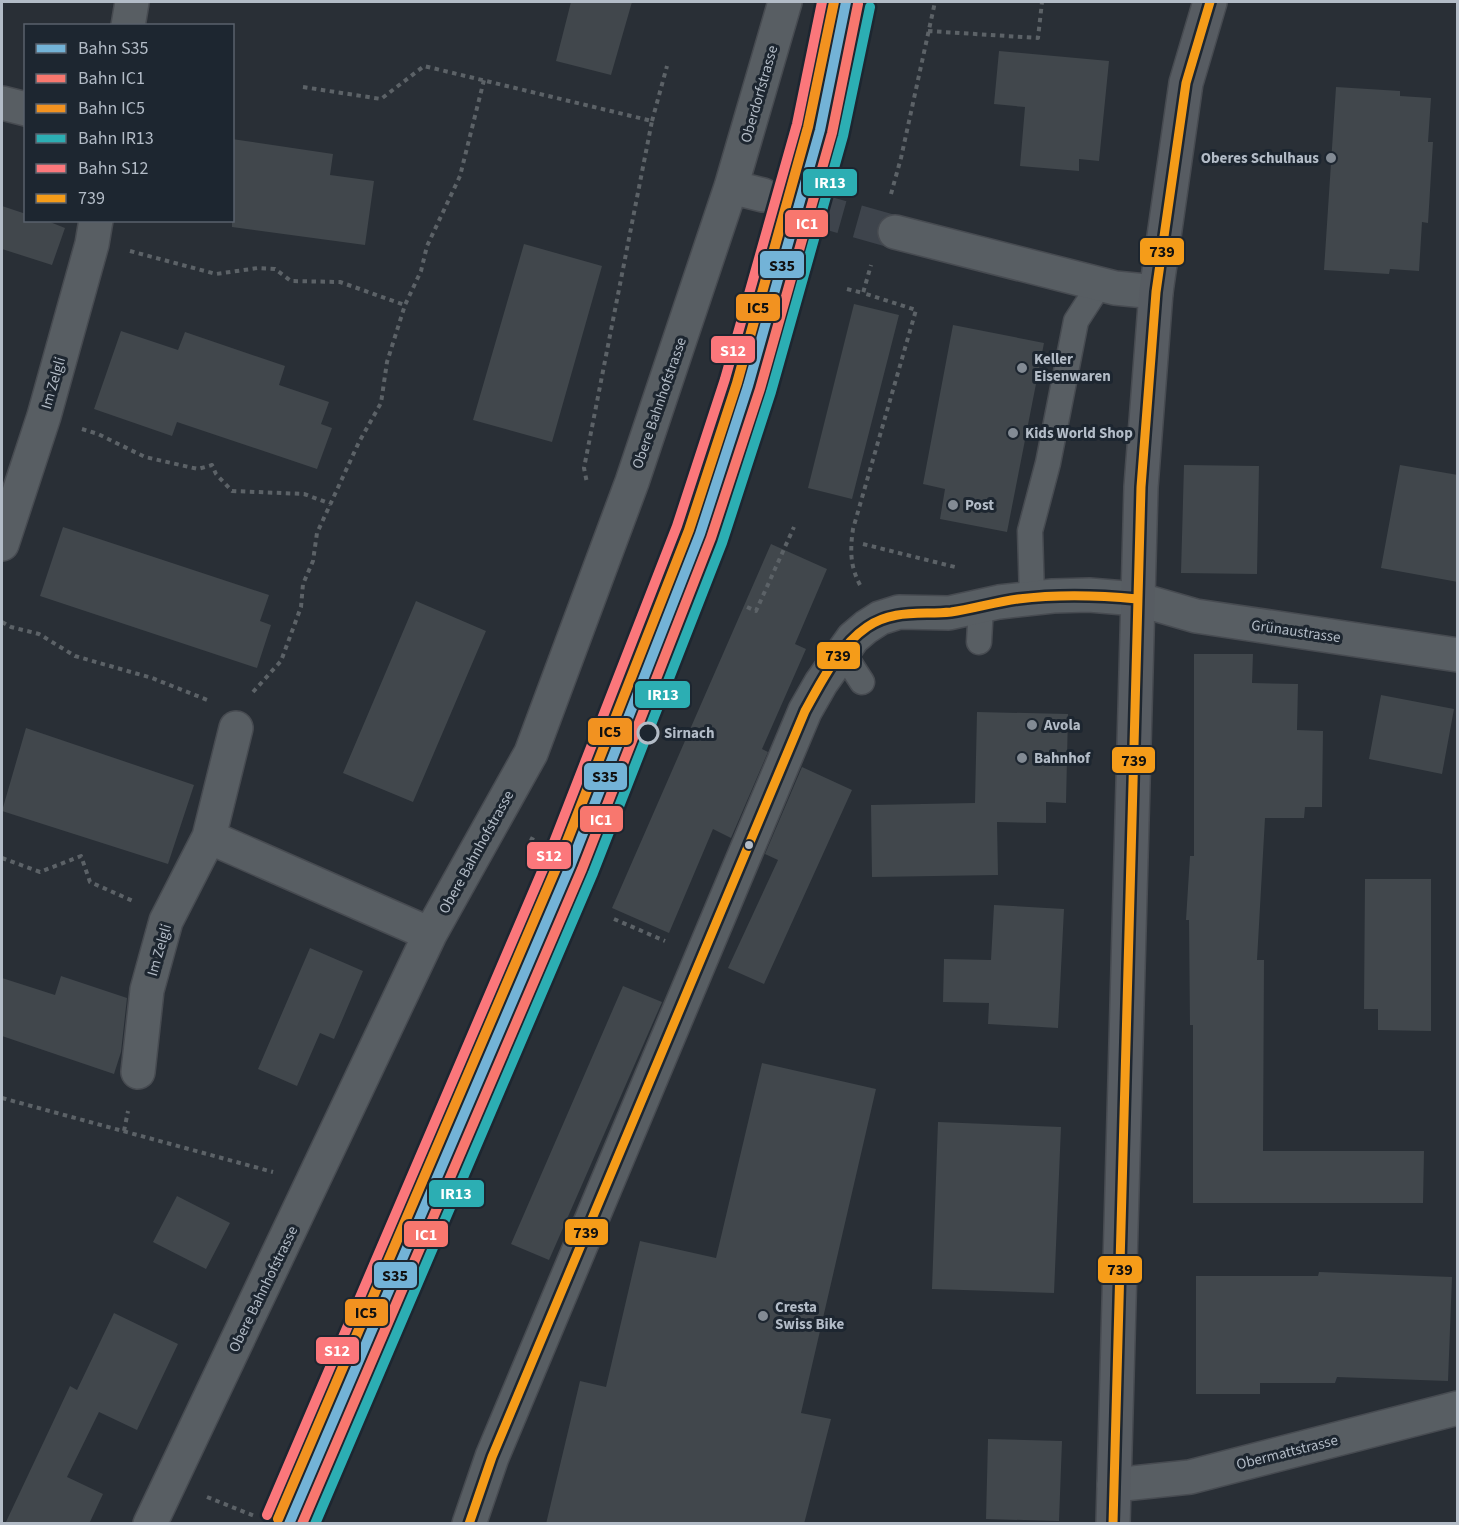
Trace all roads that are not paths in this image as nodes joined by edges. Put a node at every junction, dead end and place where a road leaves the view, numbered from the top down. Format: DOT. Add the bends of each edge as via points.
graph roads {
  1 [pos="132,2"];
  2 [pos="785,2"];
  3 [pos="1210,2"];
  4 [pos="128,24"];
  5 [pos="2,103"];
  6 [pos="24,108"];
  7 [pos="731,187"];
  8 [pos="763,195"];
  9 [pos="892,218"];
  10 [pos="94,232"];
  11 [pos="1100,284"];
  12 [pos="1156,292"];
  13 [pos="2,544"];
  14 [pos="1032,598"];
  15 [pos="1137,599"];
  16 [pos="981,606"];
  17 [pos="979,642"];
  18 [pos="843,652"];
  19 [pos="1458,655"];
  20 [pos="862,682"];
  21 [pos="239,721"];
  22 [pos="209,837"];
  23 [pos="430,934"];
  24 [pos="138,1072"];
  25 [pos="1458,1408"];
  26 [pos="1114,1485"];
  27 [pos="150,1524"];
  28 [pos="470,1524"];
  29 [pos="1113,1524"];
  1 -- 4 [label="street"];
  2 -- 7 [label="street, Oberdorfstrasse"];
  3 -- 12 [label="main road" via="1186,83"];
  5 -- 6 [label="street"];
  7 -- 8 [label="street"];
  7 -- 23 [label="street, Obere Bahnhofstrasse" via="632,482 531,753"];
  9 -- 11 [label="street"];
  10 -- 13 [label="street, Im Zelgli" via="44,416"];
  11 -- 12 [label="street"];
  11 -- 14 [label="lane" via="1076,321 1048,463 1030,531"];
  12 -- 15 [label="main road"];
  14 -- 15 [label="street, Grünaustrasse" via="1089,595"];
  14 -- 16 [label="street, Grünaustrasse"];
  15 -- 19 [label="street, Grünaustrasse" via="1196,616"];
  15 -- 26 [label="main road"];
  16 -- 17 [label="lane"];
  16 -- 18 [label="street, Grünaustrasse" via="949,613 898,612 866,627"];
  18 -- 20 [label="lane"];
  18 -- 28 [label="street" via="805,711 492,1457"];
  21 -- 22 [label="street, Im Zelgli"];
  22 -- 23 [label="street"];
  22 -- 24 [label="street, Im Zelgli" via="166,921 147,990"];
  23 -- 27 [label="street, Obere Bahnhofstrasse"];
  25 -- 26 [label="street, Obermattstrasse" via="1190,1477"];
  26 -- 29 [label="main road"];
}
